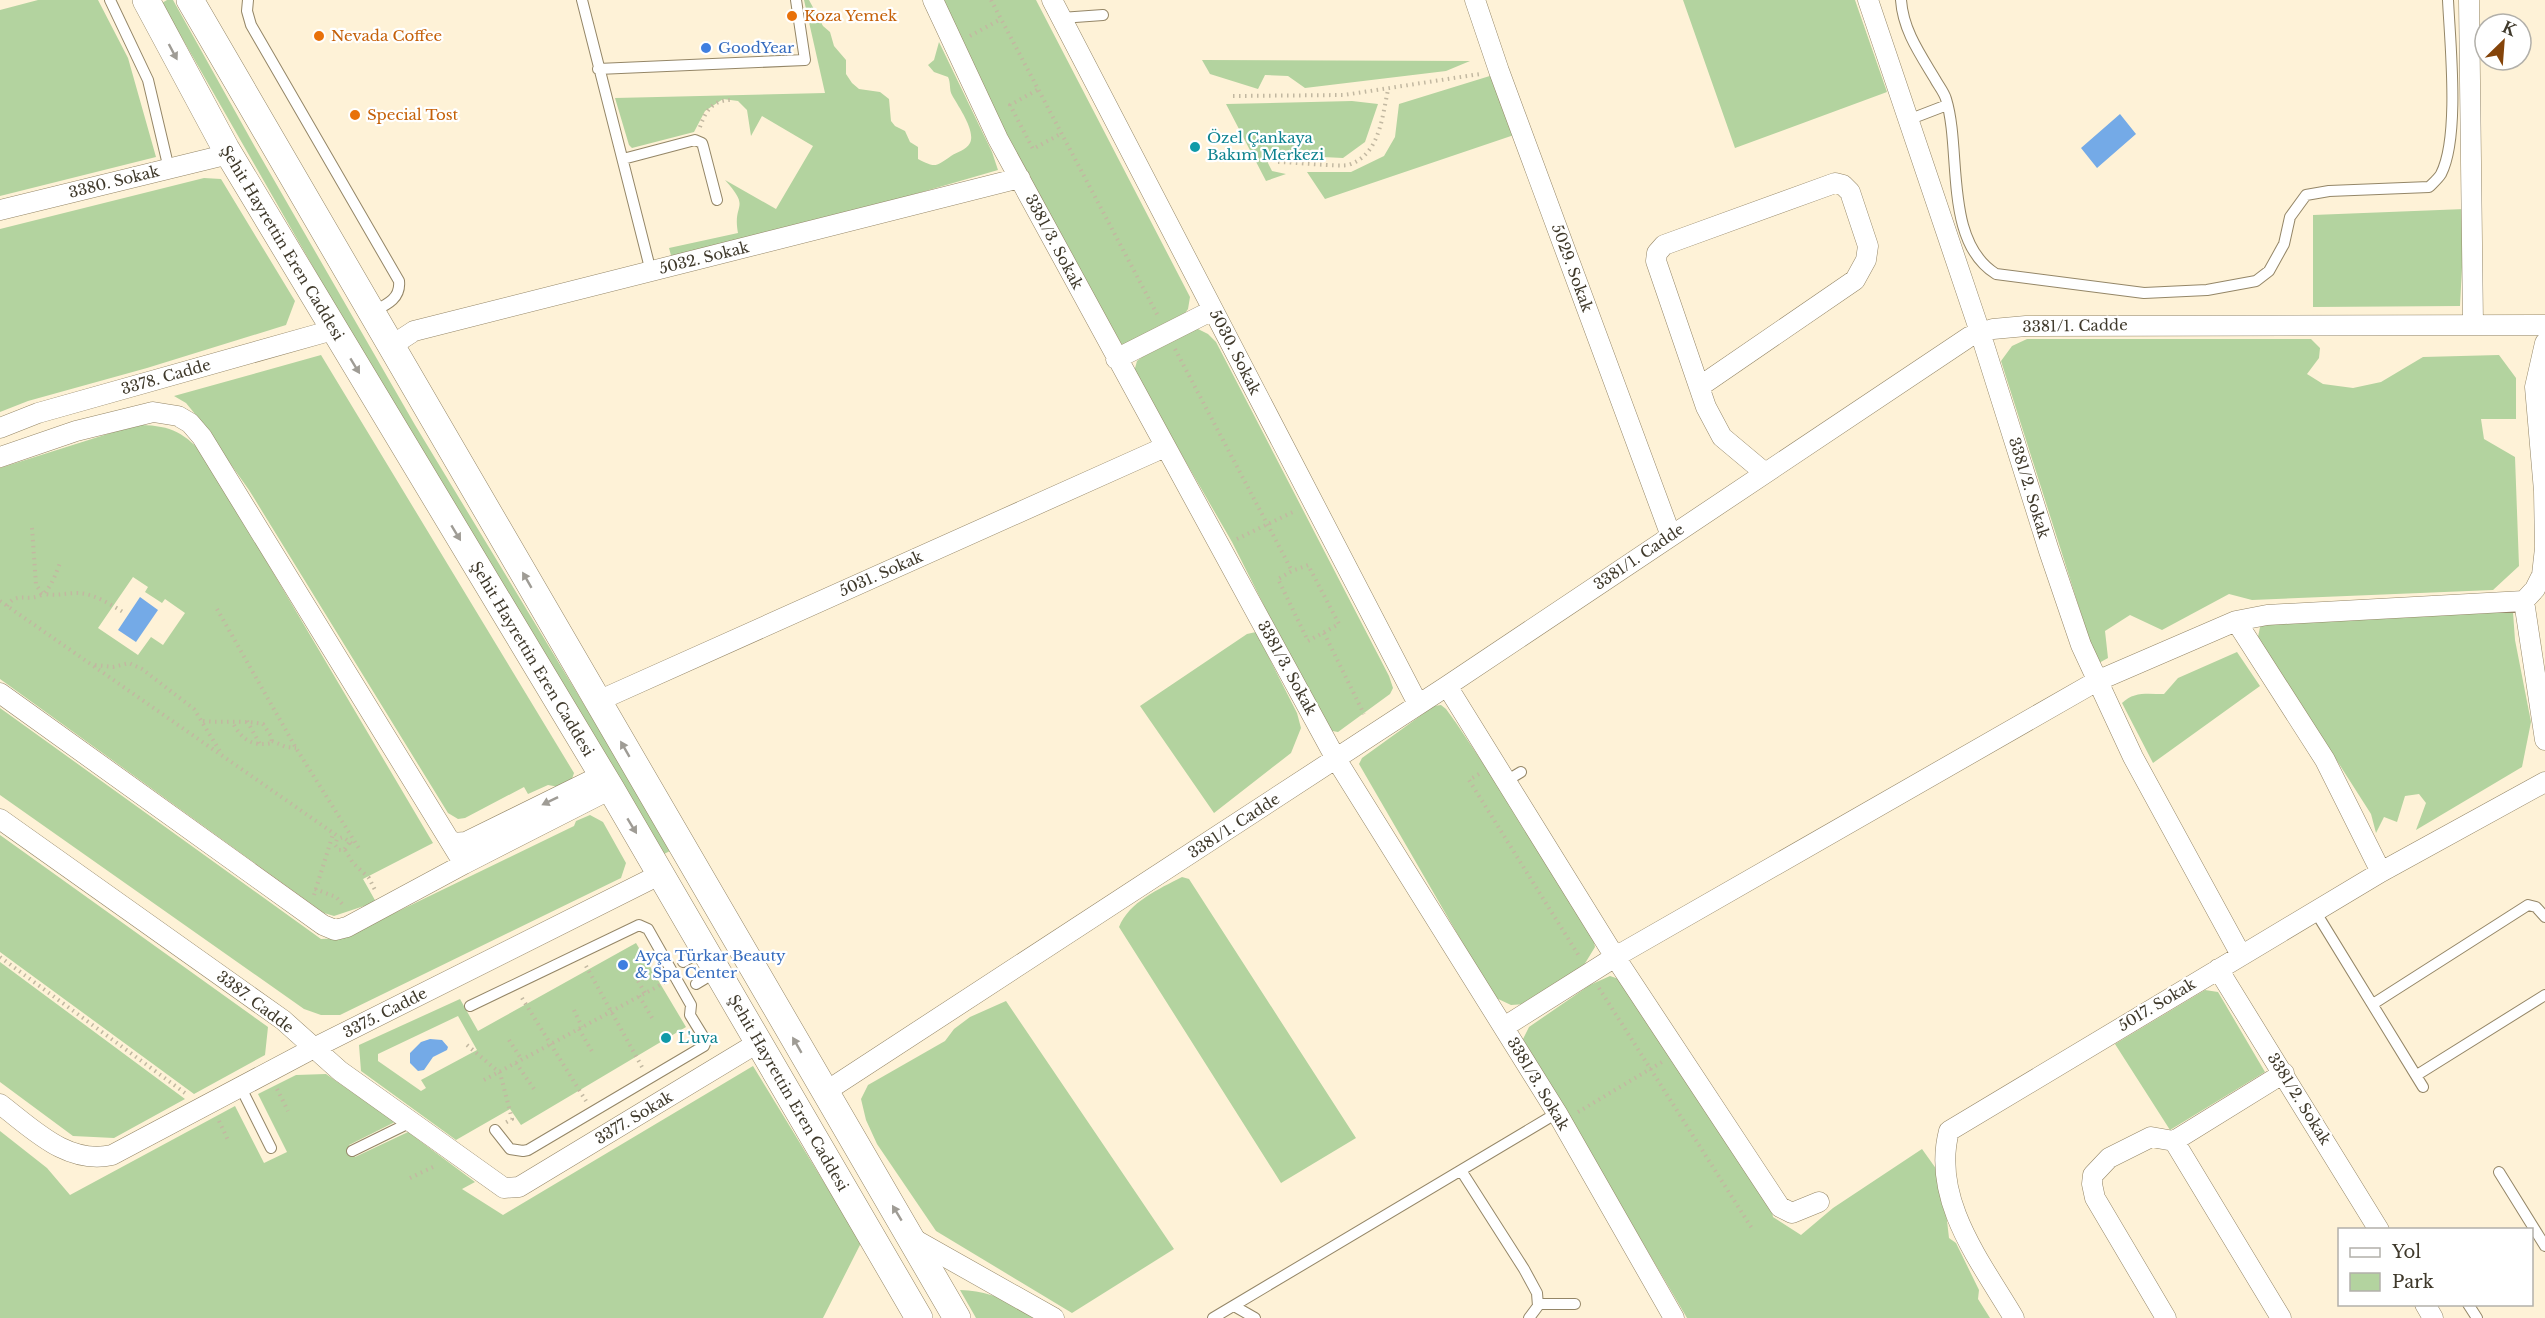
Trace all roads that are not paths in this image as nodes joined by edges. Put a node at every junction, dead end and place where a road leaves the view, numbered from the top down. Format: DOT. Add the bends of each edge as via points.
graph roads {
  1 [pos="110,0"];
  2 [pos="146,0"];
  3 [pos="160,0"];
  4 [pos="167,0"];
  5 [pos="190,0"];
  6 [pos="248,0"];
  7 [pos="582,0"];
  8 [pos="796,0"];
  9 [pos="933,0"];
  10 [pos="1052,0"];
  11 [pos="1475,0"];
  12 [pos="1868,0"];
  13 [pos="1901,0"];
  14 [pos="2448,0"];
  15 [pos="2469,0"];
  16 [pos="1102,15"];
  17 [pos="1061,18"];
  18 [pos="598,69"];
  19 [pos="1947,105"];
  20 [pos="1908,120"];
  21 [pos="229,154"];
  22 [pos="623,159"];
  23 [pos="170,169"];
  24 [pos="1020,178"];
  25 [pos="717,200"];
  26 [pos="0,210"];
  27 [pos="649,264"];
  28 [pos="1213,310"];
  29 [pos="372,313"];
  30 [pos="2473,324"];
  31 [pos="2545,325"];
  32 [pos="333,330"];
  33 [pos="1980,332"];
  34 [pos="2545,343"];
  35 [pos="391,346"];
  36 [pos="1116,359"];
  37 [pos="1699,387"];
  38 [pos="0,428"];
  39 [pos="1165,447"];
  40 [pos="0,457"];
  41 [pos="1764,473"];
  42 [pos="1671,536"];
  43 [pos="2524,601"];
  44 [pos="2236,621"];
  45 [pos="2097,681"];
  46 [pos="1447,686"];
  47 [pos="0,693"];
  48 [pos="598,701"];
  49 [pos="1418,704"];
  50 [pos="2545,740"];
  51 [pos="1336,759"];
  52 [pos="606,782"];
  53 [pos="2545,782"];
  54 [pos="0,819"];
  55 [pos="452,843"];
  56 [pos="690,860"];
  57 [pos="464,864"];
  58 [pos="2381,872"];
  59 [pos="661,874"];
  60 [pos="2315,911"];
  61 [pos="2545,917"];
  62 [pos="2241,955"];
  63 [pos="1615,957"];
  64 [pos="2218,969"];
  65 [pos="688,973"];
  66 [pos="2545,995"];
  67 [pos="2373,1004"];
  68 [pos="470,1006"];
  69 [pos="1504,1027"];
  70 [pos="759,1042"];
  71 [pos="314,1048"];
  72 [pos="2284,1073"];
  73 [pos="2417,1075"];
  74 [pos="2423,1087"];
  75 [pos="241,1088"];
  76 [pos="825,1092"];
  77 [pos="0,1104"];
  78 [pos="1563,1115"];
  79 [pos="411,1122"];
  80 [pos="495,1130"];
  81 [pos="2174,1141"];
  82 [pos="271,1148"];
  83 [pos="352,1151"];
  84 [pos="1462,1172"];
  85 [pos="2499,1172"];
  86 [pos="507,1188"];
  87 [pos="1819,1202"];
  88 [pos="2378,1228"];
  89 [pos="912,1238"];
  90 [pos="2545,1246"];
  91 [pos="1538,1304"];
  92 [pos="1575,1304"];
  93 [pos="1234,1306"];
  94 [pos="919,1318"];
  95 [pos="957,1318"];
  96 [pos="1054,1318"];
  97 [pos="1213,1318"];
  98 [pos="1255,1318"];
  99 [pos="1529,1318"];
  100 [pos="1674,1318"];
  101 [pos="2014,1318"];
  102 [pos="2166,1318"];
  103 [pos="2281,1318"];
  1 -- 23 [label="lane" via="148,80"];
  2 -- 21 [label="main road, Şehit Hayrettin Eren Caddesi, one-way"];
  3 -- 4 [label="street"];
  5 -- 29 [label="main road"];
  6 -- 29 [label="lane" via="251,25 399,281 395,297"];
  7 -- 18 [label="lane"];
  8 -- 18 [label="lane" via="805,60"];
  9 -- 24 [label="street, 3381/3. Sokak"];
  10 -- 17 [label="street, 5030. Sokak"];
  11 -- 42 [label="street, 5029. Sokak"];
  12 -- 20 [label="street, 3381/2. Sokak"];
  13 -- 19 [label="lane" via="1904,25"];
  14 -- 19 [label="lane" via="2450,148 2441,175 2429,188 2306,195 2290,218 2284,244 2269,271 2256,281 2207,290 2144,292 1996,274 1982,265 1972,250 1957,202"];
  15 -- 30 [label="street"];
  16 -- 17 [label="lane"];
  17 -- 28 [label="street, 5030. Sokak"];
  18 -- 22 [label="lane"];
  19 -- 20 [label="lane"];
  20 -- 33 [label="street, 3381/2. Sokak"];
  21 -- 23 [label="street, 3380. Sokak"];
  21 -- 32 [label="main road, Şehit Hayrettin Eren Caddesi"];
  22 -- 25 [label="lane" via="699,141"];
  22 -- 27 [label="lane"];
  23 -- 26 [label="street, 3380. Sokak"];
  24 -- 35 [label="street, 5032. Sokak" via="414,331"];
  24 -- 36 [label="street, 3381/3. Sokak"];
  28 -- 36 [label="street"];
  28 -- 49 [label="street, 5030. Sokak"];
  29 -- 35 [label="main road"];
  30 -- 31 [label="street, 3381/1. Cadde"];
  30 -- 33 [label="street, 3381/1. Cadde" via="2026,326"];
  32 -- 38 [label="street, 3378. Cadde" via="38,413"];
  32 -- 52 [label="main road, Şehit Hayrettin Eren Caddesi, one-way"];
  33 -- 41 [label="street, 3381/1. Cadde"];
  33 -- 45 [label="street, 3381/2. Sokak" via="2052,560"];
  34 -- 43 [label="street" via="2535,387 2545,548 2542,575"];
  48 -- 35 [label="main road, one-way"];
  36 -- 39 [label="street, 3381/3. Sokak"];
  37 -- 37 [label="street" via="1656,261 1657,253 1664,245 1835,183 1843,185 1850,192 1868,246 1856,280"];
  37 -- 41 [label="street" via="1722,437"];
  39 -- 48 [label="street, 5031. Sokak"];
  39 -- 51 [label="street, 3381/3. Sokak"];
  40 -- 55 [label="street" via="76,431 153,412 178,416 190,423"];
  41 -- 42 [label="street, 3381/1. Cadde"];
  42 -- 46 [label="street, 3381/1. Cadde"];
  43 -- 44 [label="street" via="2267,615"];
  43 -- 50 [label="street"];
  44 -- 45 [label="street"];
  44 -- 58 [label="street" via="2325,760"];
  45 -- 62 [label="street, 3381/2. Sokak" via="2133,757"];
  45 -- 63 [label="street"];
  46 -- 49 [label="street, 3381/1. Cadde"];
  46 -- 63 [label="street" via="1507,772"];
  47 -- 57 [label="street" via="323,926 335,930 358,921"];
  56 -- 48 [label="main road, one-way"];
  49 -- 51 [label="street, 3381/1. Cadde"];
  51 -- 69 [label="street, 3381/3. Sokak"];
  51 -- 76 [label="street, 3381/1. Cadde"];
  52 -- 55 [label="street, one-way" via="466,842"];
  52 -- 57 [label="street"];
  52 -- 59 [label="main road, Şehit Hayrettin Eren Caddesi, one-way"];
  53 -- 58 [label="street, 5017. Sokak"];
  54 -- 71 [label="street, 3387. Cadde" via="284,1020"];
  55 -- 57 [label="street"];
  56 -- 59 [label="main road"];
  76 -- 56 [label="main road, one-way"];
  58 -- 60 [label="street, 5017. Sokak"];
  59 -- 65 [label="main road, Şehit Hayrettin Eren Caddesi"];
  59 -- 71 [label="street, 3375. Cadde"];
  60 -- 62 [label="street, 5017. Sokak"];
  60 -- 67 [label="lane"];
  61 -- 67 [label="lane" via="2528,905"];
  62 -- 64 [label="street, 5017. Sokak"];
  63 -- 69 [label="street"];
  63 -- 87 [label="street" via="1780,1207 1792,1213"];
  64 -- 72 [label="street, 3381/2. Sokak"];
  64 -- 101 [label="street, 5017. Sokak" via="1949,1131 1946,1169 1953,1208 1961,1229"];
  65 -- 68 [label="lane" via="648,929 639,925"];
  65 -- 70 [label="main road, Şehit Hayrettin Eren Caddesi"];
  65 -- 80 [label="lane" via="690,1015 704,1046 523,1151 510,1149"];
  66 -- 73 [label="lane"];
  67 -- 73 [label="lane"];
  69 -- 78 [label="street, 3381/3. Sokak"];
  70 -- 86 [label="street, 3377. Sokak" via="519,1187"];
  70 -- 94 [label="main road, Şehit Hayrettin Eren Caddesi"];
  71 -- 75 [label="street, 3375. Cadde"];
  71 -- 79 [label="street, 3387. Cadde"];
  72 -- 81 [label="street"];
  72 -- 88 [label="street, 3381/2. Sokak"];
  73 -- 74 [label="lane"];
  75 -- 77 [label="street, 3375. Cadde" via="111,1155 86,1158 60,1148"];
  75 -- 82 [label="lane"];
  89 -- 76 [label="main road, one-way"];
  78 -- 84 [label="lane"];
  78 -- 100 [label="street, 3381/3. Sokak"];
  79 -- 83 [label="lane"];
  79 -- 86 [label="street, 3387. Cadde" via="497,1185"];
  81 -- 102 [label="street" via="2151,1137 2136,1143 2099,1167 2092,1184 2095,1198"];
  81 -- 103 [label="street"];
  84 -- 91 [label="lane" via="1524,1269 1537,1293"];
  84 -- 93 [label="lane"];
  85 -- 90 [label="lane"];
  89 -- 95 [label="main road"];
  89 -- 96 [label="street"];
  91 -- 92 [label="lane"];
  91 -- 99 [label="lane"];
  93 -- 97 [label="lane"];
  93 -- 98 [label="lane"];
}
